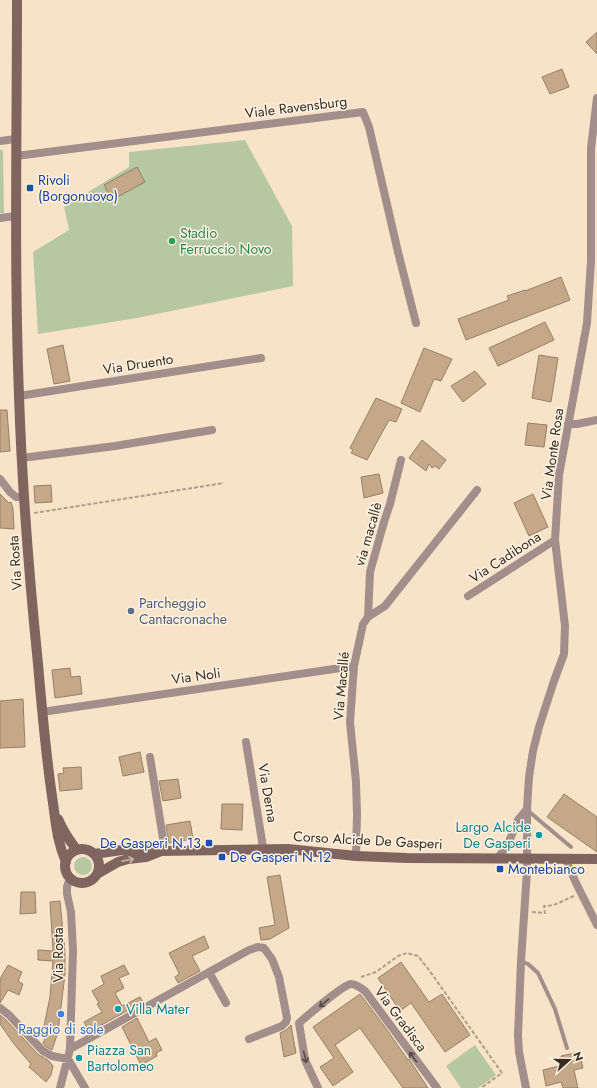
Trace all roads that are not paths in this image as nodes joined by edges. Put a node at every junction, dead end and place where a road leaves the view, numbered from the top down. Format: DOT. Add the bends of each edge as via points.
graph roads {
  1 [pos="17,0"];
  2 [pos="597,98"];
  3 [pos="16,139"];
  4 [pos="0,141"];
  5 [pos="16,156"];
  6 [pos="16,216"];
  7 [pos="0,218"];
  8 [pos="416,323"];
  9 [pos="261,358"];
  10 [pos="19,396"];
  11 [pos="597,420"];
  12 [pos="568,424"];
  13 [pos="212,430"];
  14 [pos="22,458"];
  15 [pos="401,460"];
  16 [pos="0,479"];
  17 [pos="478,490"];
  18 [pos="24,497"];
  19 [pos="556,540"];
  20 [pos="468,596"];
  21 [pos="368,617"];
  22 [pos="354,666"];
  23 [pos="42,712"];
  24 [pos="246,742"];
  25 [pos="150,757"];
  26 [pos="527,809"];
  27 [pos="54,810"];
  28 [pos="571,847"];
  29 [pos="263,849"];
  30 [pos="77,850"];
  31 [pos="163,851"];
  32 [pos="94,854"];
  33 [pos="356,856"];
  34 [pos="497,859"];
  35 [pos="527,859"];
  36 [pos="597,859"];
  37 [pos="566,860"];
  38 [pos="66,862"];
  39 [pos="97,874"];
  40 [pos="70,878"];
  41 [pos="597,925"];
  42 [pos="521,961"];
  43 [pos="208,972"];
  44 [pos="226,1003"];
  45 [pos="0,1008"];
  46 [pos="249,1039"];
  47 [pos="568,1048"];
  48 [pos="70,1049"];
  49 [pos="68,1059"];
  50 [pos="83,1085"];
  51 [pos="60,1088"];
  52 [pos="318,1088"];
  53 [pos="437,1088"];
  54 [pos="526,1088"];
  1 -- 3 [label="street, Via Rosta"];
  2 -- 12 [label="street, Via Monte Rosa" via="591,148 591,261 587,323"];
  3 -- 4 [label="street"];
  3 -- 5 [label="street, Via Rosta"];
  5 -- 6 [label="street, Via Rosta"];
  5 -- 8 [label="street, Viale Ravensburg" via="363,112 369,127"];
  6 -- 7 [label="street"];
  6 -- 10 [label="street, Via Rosta"];
  9 -- 10 [label="street, Via Druento"];
  10 -- 14 [label="street, Via Rosta"];
  11 -- 12 [label="street"];
  12 -- 19 [label="street, Via Monte Rosa" via="560,475"];
  13 -- 14 [label="street"];
  14 -- 18 [label="street, Via Rosta"];
  15 -- 21 [label="street, via macallè" via="370,572"];
  16 -- 18 [label="street" via="16,497"];
  17 -- 21 [label="street" via="385,606"];
  18 -- 23 [label="street, Via Rosta"];
  19 -- 20 [label="street, Via Cadibona"];
  19 -- 26 [label="street, Via Monte Rosa" via="565,626 564,654 533,751"];
  21 -- 22 [label="street, Via Macallé" via="363,624"];
  22 -- 23 [label="street, Via Noli"];
  22 -- 33 [label="street, Via Macallé" via="350,722 356,782"];
  23 -- 27 [label="street, Via Rosta"];
  24 -- 29 [label="street, Via Derna"];
  25 -- 31 [label="street"];
  26 -- 28 [label="lane"];
  26 -- 34 [label="street" via="518,820 508,844"];
  26 -- 35 [label="street"];
  27 -- 30 [label="street, Via Rosta" via="62,829"];
  27 -- 38 [label="street, Via Rosta" via="56,831"];
  29 -- 31 [label="street, Corso Alcide De Gasperi"];
  29 -- 33 [label="street, Corso Alcide De Gasperi"];
  30 -- 32 [label="street" via="86,850"];
  30 -- 38 [label="street" via="68,856"];
  31 -- 32 [label="street, Corso Alcide De Gasperi" via="139,848"];
  39 -- 31 [label="street, Corso Alcide De Gasperi, one-way" via="118,862"];
  32 -- 39 [label="street" via="99,864"];
  33 -- 34 [label="street, Corso Alcide De Gasperi"];
  34 -- 35 [label="street, Corso Alcide De Gasperi"];
  35 -- 37 [label="street, Corso Alcide De Gasperi"];
  35 -- 42 [label="street"];
  36 -- 37 [label="street, Corso Alcide De Gasperi"];
  37 -- 41 [label="street"];
  38 -- 40 [label="street" via="65,868"];
  39 -- 40 [label="street" via="85,883"];
  40 -- 48 [label="street, Via Rosta" via="67,887 73,950"];
  42 -- 47 [label="lane" via="538,973 555,1009"];
  42 -- 54 [label="street" via="518,1035"];
  43 -- 44 [label="street"];
  43 -- 46 [label="street" via="258,947 264,948 272,959 279,976 286,1022"];
  43 -- 48 [label="street"];
  45 -- 49 [label="street" via="43,1051 52,1056"];
  48 -- 49 [label="street"];
  49 -- 50 [label="street"];
  49 -- 51 [label="street"];
  53 -- 52 [label="street, Via Gradisca, one-way" via="365,991 350,984 299,1024 305,1060"];
}
